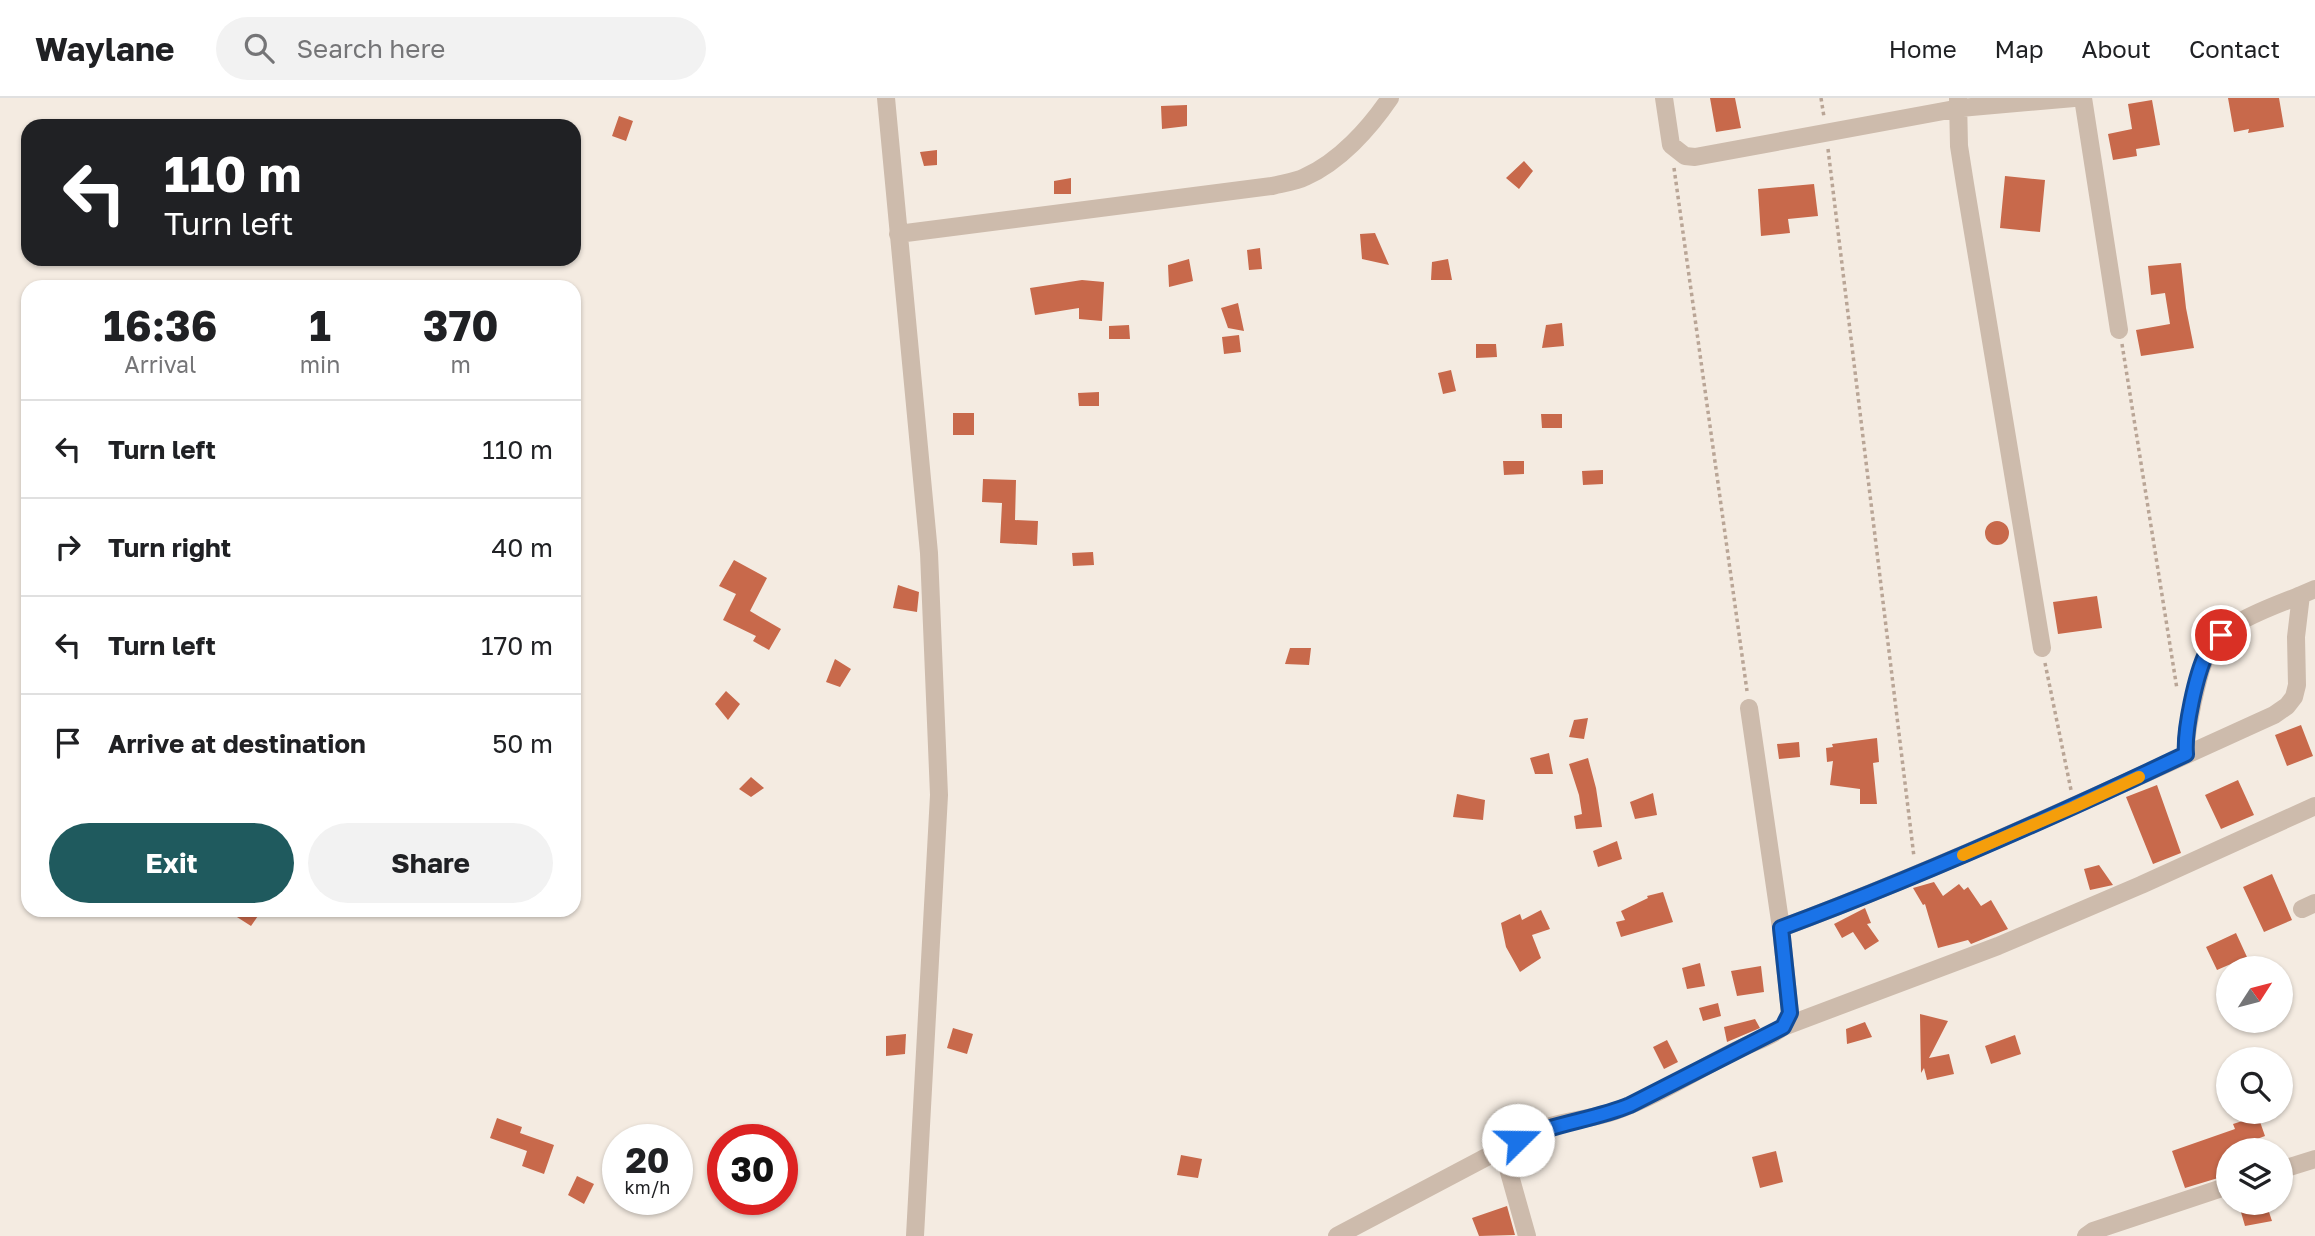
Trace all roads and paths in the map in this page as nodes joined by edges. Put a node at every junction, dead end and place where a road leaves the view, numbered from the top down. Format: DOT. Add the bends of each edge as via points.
graph roads {
  1 [pos="886,98"];
  2 [pos="1390,98"];
  3 [pos="1664,98"];
  4 [pos="1821,98"];
  5 [pos="2074,98"];
  6 [pos="2083,98"];
  7 [pos="1959,103"];
  8 [pos="1826,133"];
  9 [pos="1671,145"];
  10 [pos="898,234"];
  11 [pos="2119,330"];
  12 [pos="2308,592"];
  13 [pos="2042,648"];
  14 [pos="2178,699"];
  15 [pos="1749,708"];
  16 [pos="2186,754"];
  17 [pos="2315,806"];
  18 [pos="2074,807"];
  19 [pos="1916,873"];
  20 [pos="1781,928"];
  21 [pos="1783,1027"];
  22 [pos="1518,1140"];
  23 [pos="2315,1159"];
  24 [pos="2293,1166"];
  25 [pos="2216,1189"];
  26 [pos="915,1236"];
  27 [pos="1337,1236"];
  28 [pos="1527,1236"];
  29 [pos="2086,1236"];
  1 -- 10 [label="street"];
  2 -- 10 [label="street" via="1348,146 1303,178 1272,186"];
  3 -- 9 [label="street"];
  4 -- 8 [label="path"];
  5 -- 7 [label="street"];
  6 -- 11 [label="street"];
  7 -- 8 [label="street"];
  7 -- 13 [label="street" via="1959,145"];
  8 -- 9 [label="street" via="1695,157 1685,156"];
  8 -- 19 [label="path"];
  9 -- 15 [label="path"];
  10 -- 26 [label="street" via="929,553 939,783"];
  11 -- 14 [label="path"];
  12 -- 16 [label="street" via="2233,626 2208,652 2187,729"];
  12 -- 16 [label="street" via="2296,637 2294,697 2274,715"];
  13 -- 18 [label="path"];
  15 -- 20 [label="street"];
  16 -- 18 [label="street"];
  17 -- 21 [label="street" via="1998,946"];
  18 -- 19 [label="street"];
  19 -- 20 [label="street"];
  20 -- 21 [label="street" via="1790,1013"];
  21 -- 22 [label="street" via="1642,1100"];
  22 -- 27 [label="street"];
  22 -- 28 [label="street" via="1507,1155 1507,1164"];
  23 -- 24 [label="street"];
  25 -- 29 [label="street"];
}
